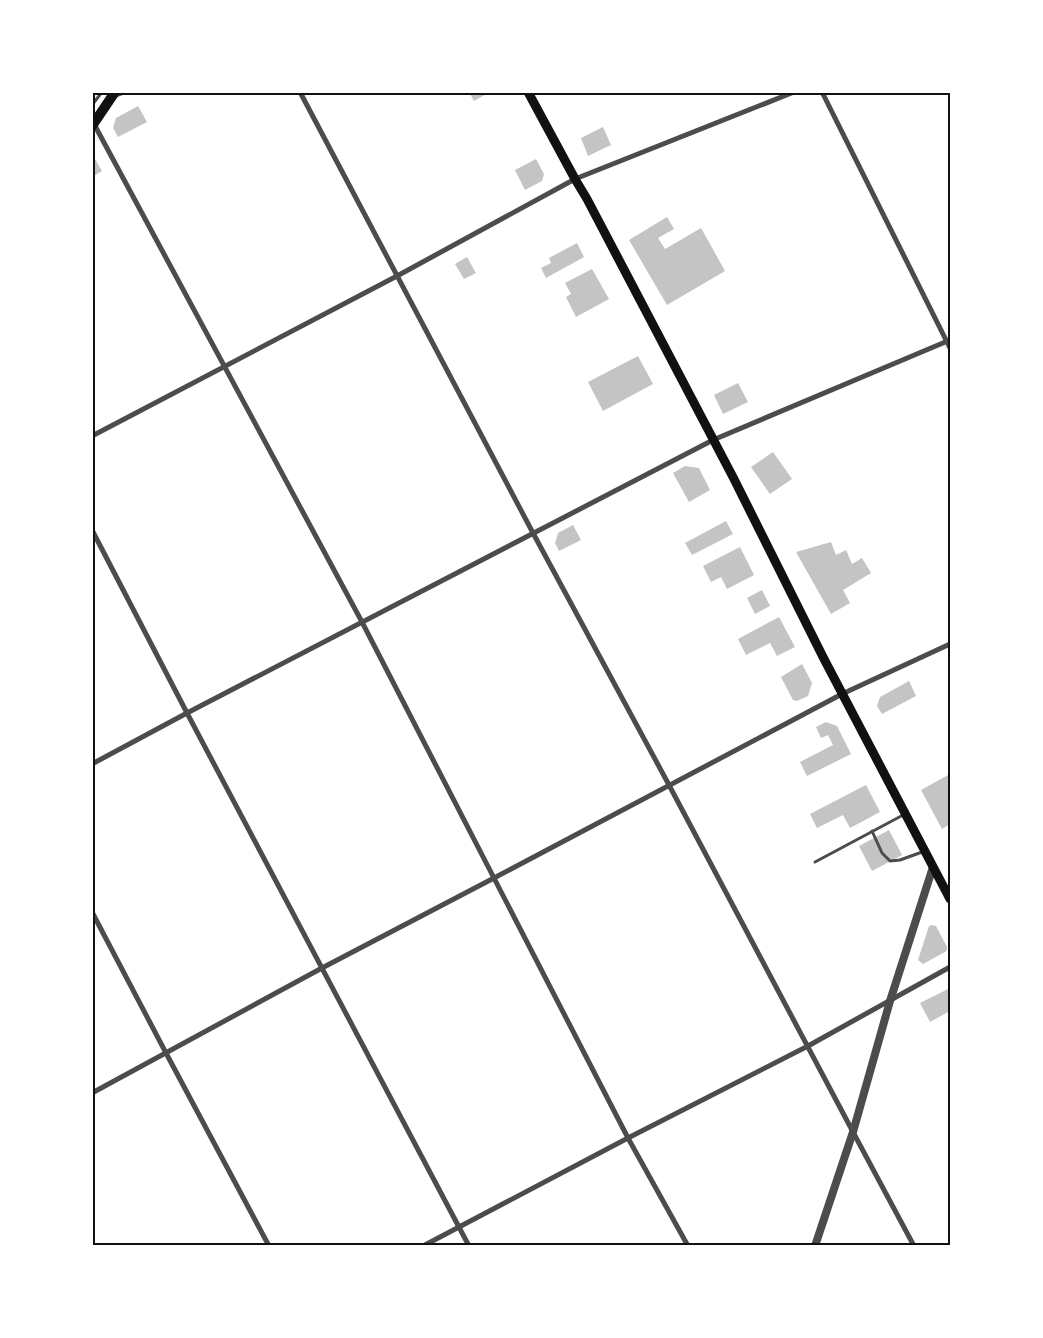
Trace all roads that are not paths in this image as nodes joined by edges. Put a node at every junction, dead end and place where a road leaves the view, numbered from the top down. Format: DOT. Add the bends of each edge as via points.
graph roads {
  1 [pos="95,92"];
  2 [pos="102,92"];
  3 [pos="124,92"];
  4 [pos="300,92"];
  5 [pos="528,92"];
  6 [pos="794,92"];
  7 [pos="822,92"];
  8 [pos="114,94"];
  9 [pos="92,96"];
  10 [pos="92,105"];
  11 [pos="93,124"];
  12 [pos="575,179"];
  13 [pos="397,276"];
  14 [pos="949,340"];
  15 [pos="950,348"];
  16 [pos="224,366"];
  17 [pos="92,436"];
  18 [pos="712,440"];
  19 [pos="92,530"];
  20 [pos="533,533"];
  21 [pos="362,622"];
  22 [pos="950,644"];
  23 [pos="842,694"];
  24 [pos="187,713"];
  25 [pos="92,764"];
  26 [pos="669,785"];
  27 [pos="905,814"];
  28 [pos="872,831"];
  29 [pos="925,851"];
  30 [pos="815,862"];
  31 [pos="933,867"];
  32 [pos="494,878"];
  33 [pos="950,899"];
  34 [pos="92,912"];
  35 [pos="950,967"];
  36 [pos="322,968"];
  37 [pos="890,1001"];
  38 [pos="808,1046"];
  39 [pos="166,1053"];
  40 [pos="92,1093"];
  41 [pos="853,1132"];
  42 [pos="628,1138"];
  43 [pos="458,1227"];
  44 [pos="269,1246"];
  45 [pos="423,1246"];
  46 [pos="469,1246"];
  47 [pos="688,1246"];
  48 [pos="815,1246"];
  49 [pos="914,1246"];
  1 -- 9 [label="lane"];
  2 -- 10 [label="lane"];
  3 -- 8 [label="street"];
  4 -- 13 [label="street"];
  5 -- 12 [label="main road"];
  6 -- 12 [label="street"];
  7 -- 14 [label="street"];
  8 -- 11 [label="main road"];
  11 -- 16 [label="street"];
  12 -- 13 [label="street"];
  12 -- 18 [label="main road"];
  13 -- 16 [label="street"];
  13 -- 20 [label="street"];
  14 -- 15 [label="street"];
  14 -- 18 [label="street"];
  16 -- 17 [label="street"];
  16 -- 21 [label="street"];
  18 -- 20 [label="street"];
  18 -- 23 [label="main road"];
  19 -- 24 [label="street"];
  20 -- 21 [label="street"];
  20 -- 26 [label="street"];
  21 -- 24 [label="street"];
  21 -- 32 [label="street"];
  22 -- 23 [label="street"];
  23 -- 26 [label="street"];
  23 -- 27 [label="main road"];
  24 -- 25 [label="street"];
  24 -- 36 [label="street"];
  26 -- 32 [label="street"];
  26 -- 38 [label="street"];
  27 -- 28 [label="lane"];
  27 -- 29 [label="main road"];
  28 -- 29 [label="lane" via="882,853 890,861"];
  28 -- 30 [label="lane"];
  29 -- 31 [label="main road"];
  31 -- 33 [label="main road"];
  31 -- 37 [label="street"];
  32 -- 36 [label="street"];
  32 -- 42 [label="street"];
  34 -- 39 [label="street"];
  35 -- 37 [label="street"];
  36 -- 39 [label="street"];
  36 -- 43 [label="street"];
  37 -- 38 [label="street"];
  37 -- 41 [label="street"];
  38 -- 41 [label="street"];
  38 -- 42 [label="street"];
  39 -- 40 [label="street"];
  39 -- 44 [label="street"];
  41 -- 48 [label="street"];
  41 -- 49 [label="street"];
  42 -- 43 [label="street"];
  42 -- 47 [label="street"];
  43 -- 45 [label="street"];
  43 -- 46 [label="street"];
}
